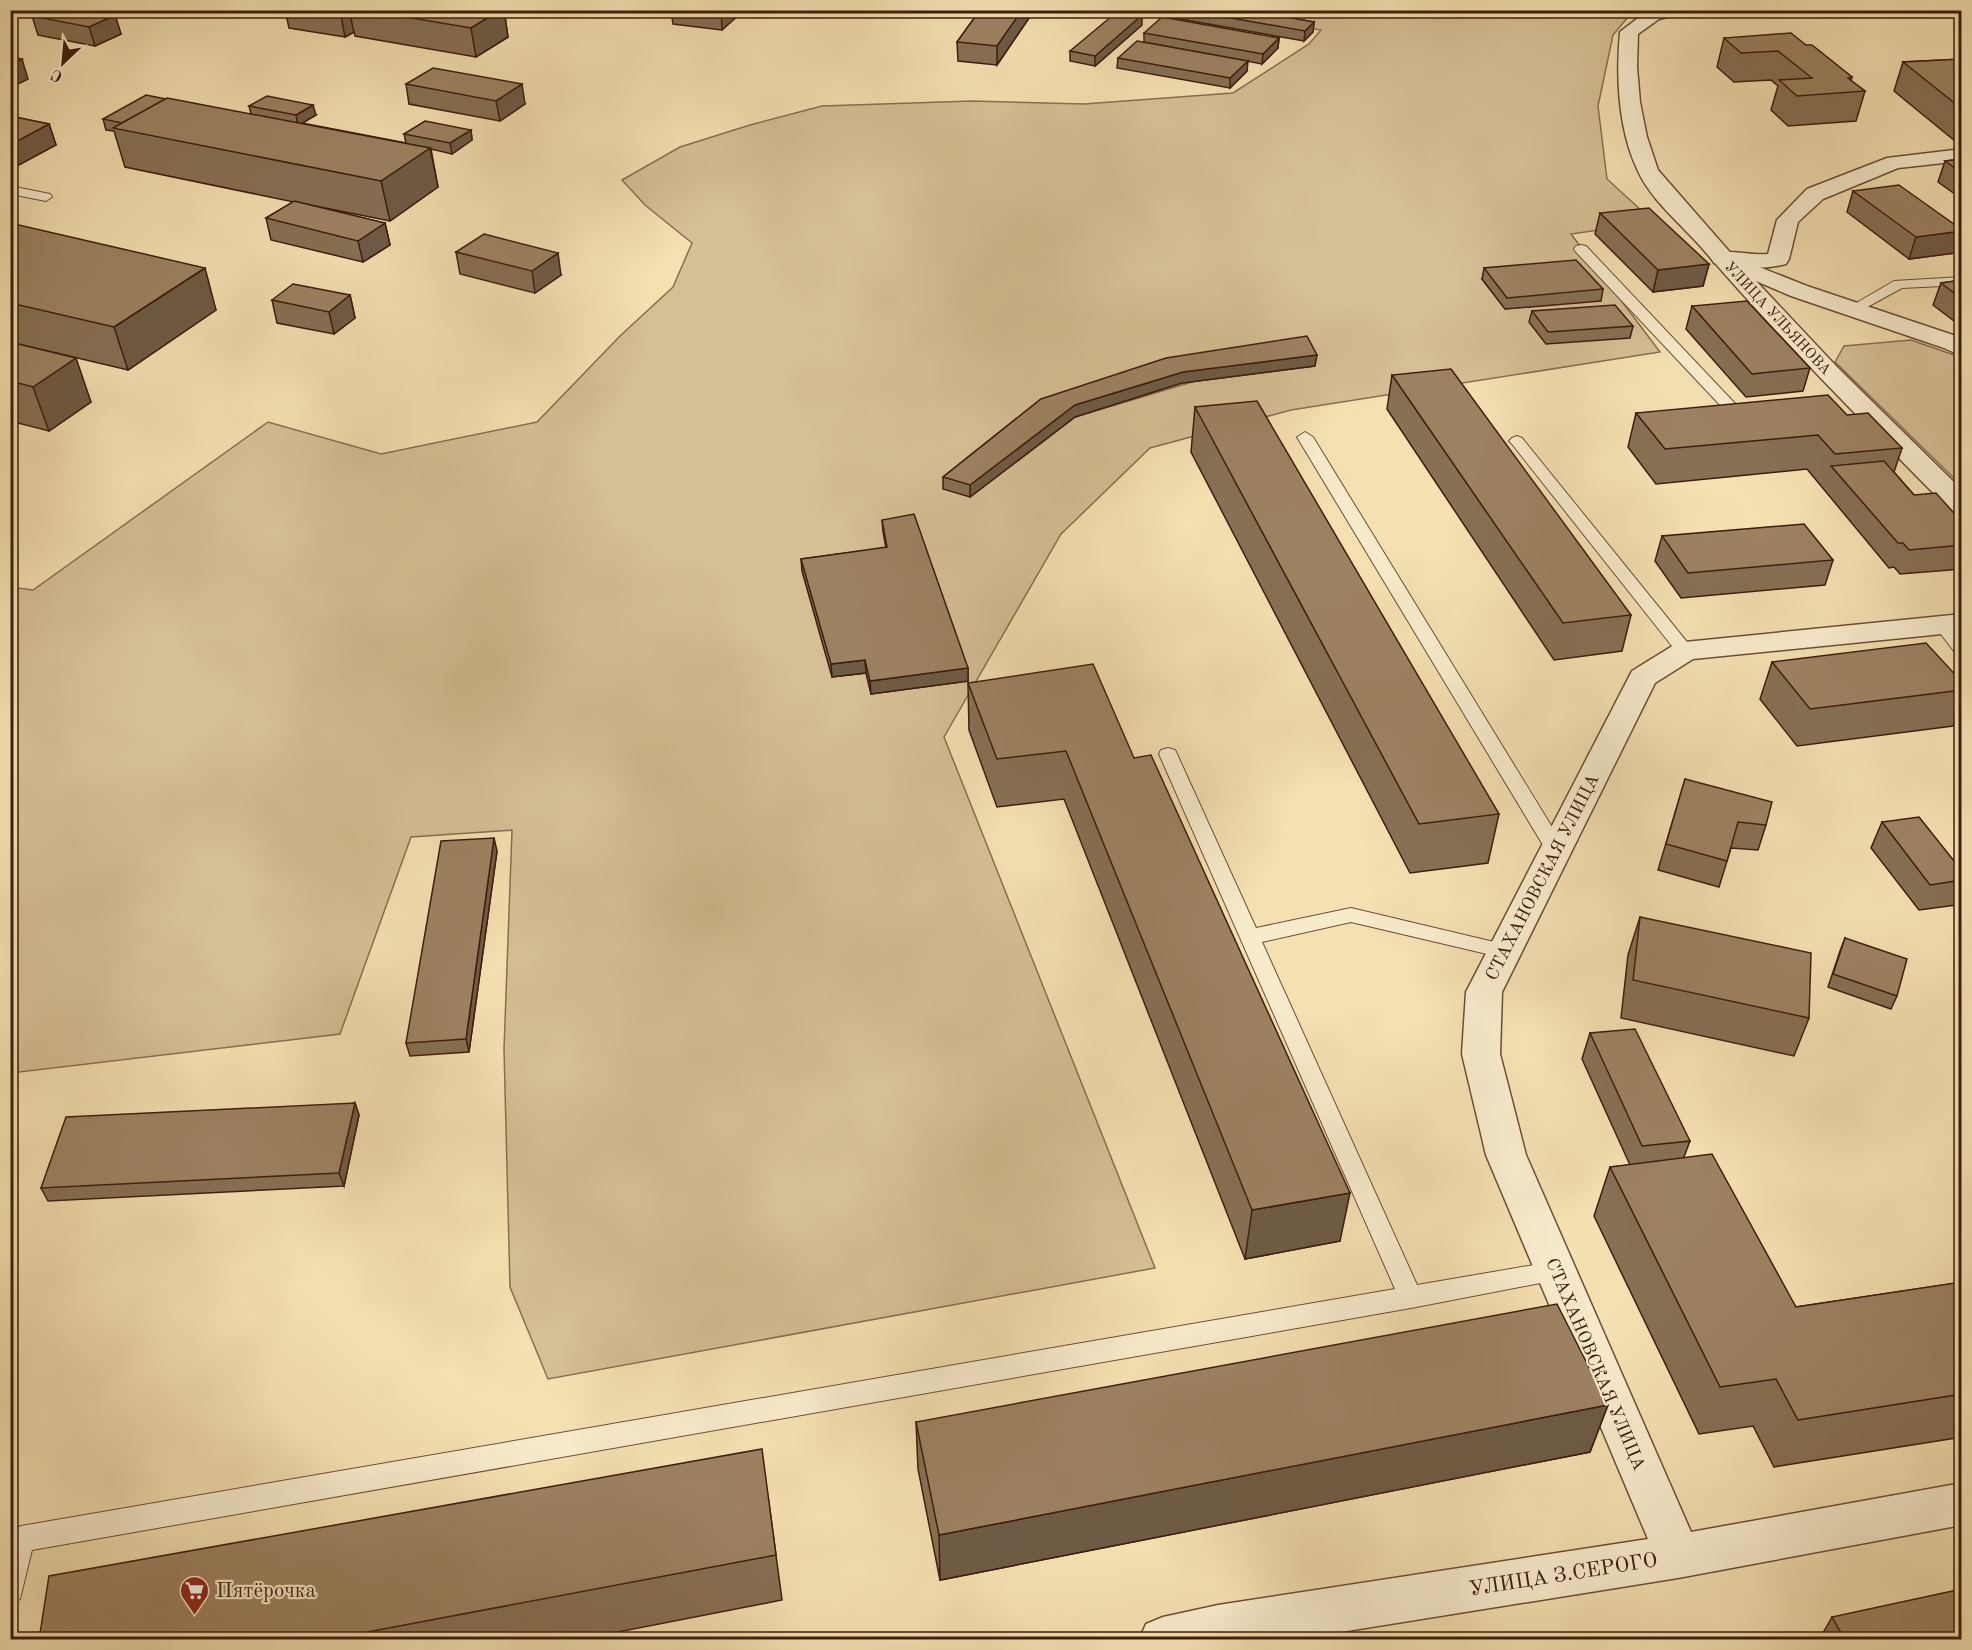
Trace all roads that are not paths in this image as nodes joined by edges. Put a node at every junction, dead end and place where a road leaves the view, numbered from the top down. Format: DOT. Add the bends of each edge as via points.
graph roads {
  1 [pos="1673,10"];
  2 [pos="1962,155"];
  3 [pos="10,190"];
  4 [pos="46,197"];
  5 [pos="1581,249"];
  6 [pos="1722,258"];
  7 [pos="1962,281"];
  8 [pos="1853,309"];
  9 [pos="1962,349"];
  10 [pos="1762,416"];
  11 [pos="1305,437"];
  12 [pos="1517,441"];
  13 [pos="1962,506"];
  14 [pos="1955,632"];
  15 [pos="1685,651"];
  16 [pos="1168,753"];
  17 [pos="1556,850"];
  18 [pos="1249,937"];
  19 [pos="1504,951"];
  20 [pos="1557,1271"];
  21 [pos="1411,1298"];
  22 [pos="1962,1504"];
  23 [pos="1678,1556"];
  24 [pos="10,1590"];
  25 [pos="1220,1634"];
  26 [pos="1163,1640"];
  1 -- 6 [label="street" via="1653,15 1629,32 1626,61 1630,104 1649,172"];
  2 -- 6 [label="street" via="1894,162 1815,194 1788,220 1778,259 1756,262"];
  3 -- 4 [label="lane"];
  5 -- 10 [label="lane" via="1740,418"];
  6 -- 8 [label="street, УЛИЦА УЛЬЯНОВА"];
  6 -- 13 [label="street, УЛИЦА УЛЬЯНОВА" via="1849,406"];
  7 -- 8 [label="lane" via="1899,285"];
  8 -- 9 [label="street, УЛИЦА УЛЬЯНОВА"];
  11 -- 17 [label="lane"];
  12 -- 15 [label="lane"];
  14 -- 15 [label="street, СТАХАНОВСКАЯ УЛИЦА"];
  15 -- 17 [label="street, СТАХАНОВСКАЯ УЛИЦА" via="1643,678"];
  16 -- 18 [label="lane"];
  17 -- 19 [label="street, СТАХАНОВСКАЯ УЛИЦА"];
  18 -- 19 [label="lane" via="1351,915"];
  18 -- 21 [label="lane"];
  19 -- 20 [label="street, СТАХАНОВСКАЯ УЛИЦА" via="1484,992 1481,1054 1506,1155"];
  20 -- 21 [label="lane"];
  20 -- 23 [label="street, СТАХАНОВСКАЯ УЛИЦА"];
  21 -- 24 [label="lane" via="21,1539"];
  22 -- 23 [label="street, УЛИЦА З.СЕРОГО"];
  23 -- 25 [label="street, УЛИЦА З.СЕРОГО"];
  25 -- 26 [label="street, УЛИЦА З.СЕРОГО"];
}
